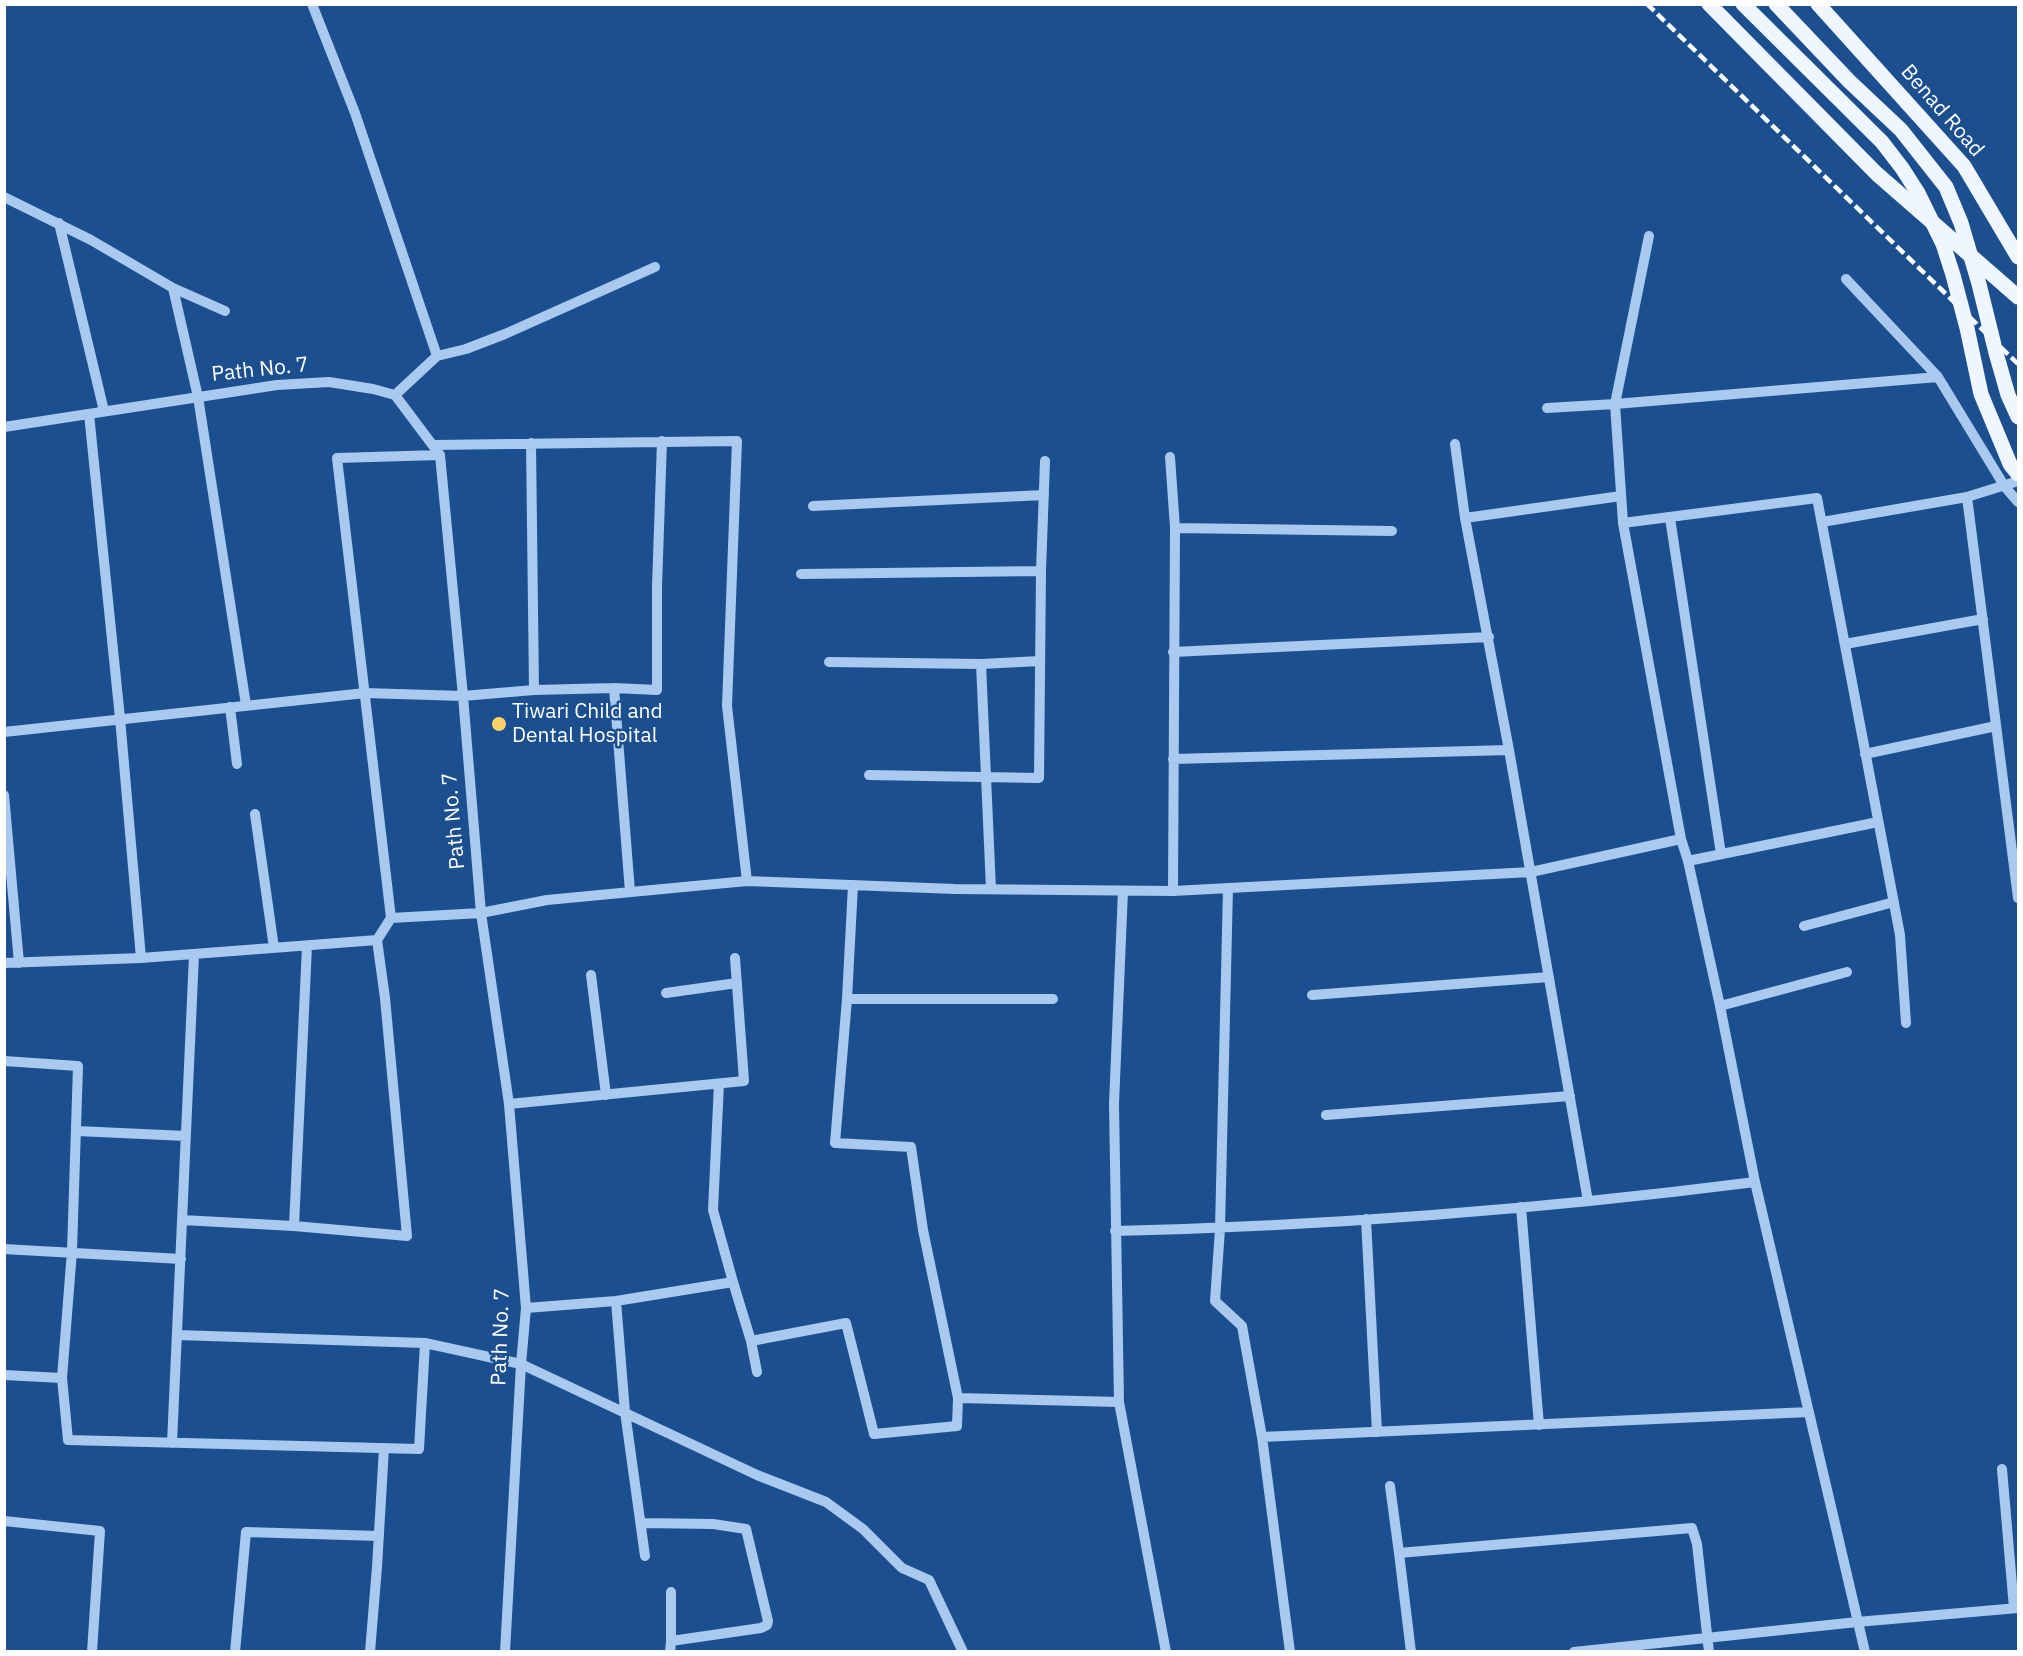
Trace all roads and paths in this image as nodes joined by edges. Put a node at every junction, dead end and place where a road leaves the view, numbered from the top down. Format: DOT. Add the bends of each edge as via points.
graph roads {
  1 [pos="312,4"];
  2 [pos="1709,4"];
  3 [pos="1743,4"];
  4 [pos="1776,4"];
  5 [pos="1818,4"];
  6 [pos="4,197"];
  7 [pos="59,223"];
  8 [pos="1649,236"];
  9 [pos="2019,257"];
  10 [pos="655,267"];
  11 [pos="1846,279"];
  12 [pos="173,288"];
  13 [pos="2019,297"];
  14 [pos="225,311"];
  15 [pos="437,356"];
  16 [pos="1938,377"];
  17 [pos="395,395"];
  18 [pos="198,397"];
  19 [pos="1615,404"];
  20 [pos="1547,408"];
  21 [pos="104,411"];
  22 [pos="89,414"];
  23 [pos="2019,417"];
  24 [pos="4,427"];
  25 [pos="662,441"];
  26 [pos="531,443"];
  27 [pos="1455,444"];
  28 [pos="434,445"];
  29 [pos="440,455"];
  30 [pos="1170,457"];
  31 [pos="1045,461"];
  32 [pos="2019,474"];
  33 [pos="2019,482"];
  34 [pos="2005,487"];
  35 [pos="1044,495"];
  36 [pos="1621,496"];
  37 [pos="1967,497"];
  38 [pos="2019,502"];
  39 [pos="813,506"];
  40 [pos="1465,518"];
  41 [pos="1670,518"];
  42 [pos="1822,522"];
  43 [pos="1623,523"];
  44 [pos="1175,528"];
  45 [pos="1392,531"];
  46 [pos="1041,571"];
  47 [pos="801,574"];
  48 [pos="1983,619"];
  49 [pos="1489,637"];
  50 [pos="1845,644"];
  51 [pos="1173,652"];
  52 [pos="1040,661"];
  53 [pos="829,662"];
  54 [pos="981,663"];
  55 [pos="614,688"];
  56 [pos="534,690"];
  57 [pos="365,693"];
  58 [pos="463,696"];
  59 [pos="246,705"];
  60 [pos="230,707"];
  61 [pos="120,718"];
  62 [pos="1996,726"];
  63 [pos="4,732"];
  64 [pos="1509,750"];
  65 [pos="1865,754"];
  66 [pos="1173,759"];
  67 [pos="237,765"];
  68 [pos="869,775"];
  69 [pos="985,777"];
  70 [pos="4,795"];
  71 [pos="2019,804"];
  72 [pos="2007,805"];
  73 [pos="255,814"];
  74 [pos="1878,822"];
  75 [pos="1681,839"];
  76 [pos="1721,854"];
  77 [pos="1688,861"];
  78 [pos="1531,872"];
  79 [pos="747,881"];
  80 [pos="853,885"];
  81 [pos="1228,888"];
  82 [pos="992,889"];
  83 [pos="1123,891"];
  84 [pos="1173,891"];
  85 [pos="630,892"];
  86 [pos="2019,898"];
  87 [pos="1894,902"];
  88 [pos="481,913"];
  89 [pos="391,918"];
  90 [pos="1804,926"];
  91 [pos="377,940"];
  92 [pos="307,946"];
  93 [pos="274,948"];
  94 [pos="194,955"];
  95 [pos="141,958"];
  96 [pos="735,958"];
  97 [pos="4,963"];
  98 [pos="19,963"];
  99 [pos="1847,972"];
  100 [pos="591,975"];
  101 [pos="1549,976"];
  102 [pos="737,983"];
  103 [pos="666,993"];
  104 [pos="1312,995"];
  105 [pos="847,999"];
  106 [pos="1053,999"];
  107 [pos="1720,1006"];
  108 [pos="1906,1023"];
  109 [pos="4,1061"];
  110 [pos="719,1084"];
  111 [pos="606,1095"];
  112 [pos="1570,1096"];
  113 [pos="509,1104"];
  114 [pos="1326,1115"];
  115 [pos="77,1131"];
  116 [pos="186,1136"];
  117 [pos="1755,1182"];
  118 [pos="1588,1201"];
  119 [pos="1521,1207"];
  120 [pos="1366,1219"];
  121 [pos="182,1220"];
  122 [pos="294,1226"];
  123 [pos="1220,1228"];
  124 [pos="1115,1231"];
  125 [pos="4,1249"];
  126 [pos="72,1251"];
  127 [pos="181,1259"];
  128 [pos="732,1282"];
  129 [pos="616,1301"];
  130 [pos="526,1308"];
  131 [pos="177,1335"];
  132 [pos="751,1341"];
  133 [pos="425,1343"];
  134 [pos="520,1364"];
  135 [pos="757,1372"];
  136 [pos="4,1375"];
  137 [pos="62,1378"];
  138 [pos="958,1398"];
  139 [pos="1119,1402"];
  140 [pos="625,1412"];
  141 [pos="1809,1412"];
  142 [pos="1539,1425"];
  143 [pos="1377,1432"];
  144 [pos="1262,1437"];
  145 [pos="172,1443"];
  146 [pos="384,1448"];
  147 [pos="2002,1469"];
  148 [pos="1389,1486"];
  149 [pos="4,1521"];
  150 [pos="642,1523"];
  151 [pos="379,1536"];
  152 [pos="1399,1553"];
  153 [pos="645,1556"];
  154 [pos="671,1592"];
  155 [pos="2016,1608"];
  156 [pos="1857,1622"];
  157 [pos="1707,1637"];
  158 [pos="670,1646"];
  159 [pos="92,1652"];
  160 [pos="235,1652"];
  161 [pos="370,1652"];
  162 [pos="505,1652"];
  163 [pos="963,1652"];
  164 [pos="1166,1652"];
  165 [pos="1290,1652"];
  166 [pos="1411,1652"];
  167 [pos="1574,1652"];
  168 [pos="1709,1652"];
  169 [pos="1865,1652"];
  1 -- 15 [label="street" via="355,113"];
  2 -- 13 [label="main road" via="1877,174"];
  3 -- 32 [label="main road, bridge" via="1882,142 1918,194 1943,244 1953,275 1981,394 2010,464"];
  4 -- 23 [label="main road, bridge" via="1901,130 1946,187 1961,223 2008,395"];
  5 -- 9 [label="main road, Benad Road" via="1964,166"];
  6 -- 7 [label="street"];
  7 -- 12 [label="street"];
  7 -- 21 [label="street"];
  8 -- 19 [label="street"];
  10 -- 15 [label="street" via="505,334"];
  11 -- 16 [label="street"];
  12 -- 14 [label="street"];
  12 -- 18 [label="street"];
  15 -- 17 [label="street"];
  16 -- 19 [label="street"];
  16 -- 34 [label="street"];
  17 -- 18 [label="street, Path No. 7" via="329,382"];
  17 -- 28 [label="street, Path No. 7"];
  18 -- 21 [label="street, Path No. 7"];
  18 -- 59 [label="street"];
  19 -- 20 [label="street"];
  19 -- 36 [label="street"];
  21 -- 22 [label="street, Path No. 7"];
  22 -- 24 [label="street, Path No. 7"];
  22 -- 61 [label="street"];
  25 -- 26 [label="street"];
  25 -- 55 [label="street" via="657,690"];
  25 -- 79 [label="street" via="737,441 727,706"];
  26 -- 28 [label="street"];
  26 -- 56 [label="street"];
  27 -- 40 [label="street"];
  28 -- 29 [label="street, Path No. 7"];
  29 -- 57 [label="street" via="337,458"];
  29 -- 58 [label="street, Path No. 7"];
  30 -- 44 [label="street"];
  31 -- 35 [label="street"];
  33 -- 34 [label="street"];
  34 -- 37 [label="street"];
  34 -- 38 [label="street"];
  35 -- 39 [label="street"];
  35 -- 46 [label="street"];
  36 -- 40 [label="street"];
  36 -- 43 [label="street"];
  37 -- 42 [label="street"];
  37 -- 48 [label="street"];
  40 -- 49 [label="street"];
  41 -- 42 [label="street" via="1817,498"];
  41 -- 43 [label="street"];
  41 -- 76 [label="street"];
  42 -- 50 [label="street"];
  43 -- 75 [label="street"];
  44 -- 45 [label="street"];
  44 -- 51 [label="street"];
  46 -- 47 [label="street"];
  46 -- 52 [label="street"];
  48 -- 50 [label="street"];
  48 -- 62 [label="street"];
  49 -- 51 [label="street"];
  49 -- 64 [label="street"];
  50 -- 65 [label="street"];
  51 -- 66 [label="street"];
  52 -- 54 [label="street"];
  52 -- 69 [label="street" via="1039,778"];
  53 -- 54 [label="street"];
  54 -- 69 [label="street"];
  55 -- 56 [label="street"];
  55 -- 85 [label="street"];
  56 -- 58 [label="street"];
  57 -- 58 [label="street"];
  57 -- 59 [label="street"];
  57 -- 89 [label="street"];
  58 -- 88 [label="street, Path No. 7"];
  59 -- 60 [label="street"];
  60 -- 61 [label="street"];
  60 -- 67 [label="street"];
  61 -- 63 [label="street"];
  61 -- 95 [label="street"];
  62 -- 65 [label="street"];
  62 -- 72 [label="street"];
  64 -- 66 [label="street"];
  64 -- 78 [label="street"];
  65 -- 74 [label="street"];
  66 -- 84 [label="street"];
  68 -- 69 [label="street"];
  69 -- 82 [label="street"];
  70 -- 98 [label="street"];
  71 -- 72 [label="street"];
  72 -- 86 [label="street"];
  73 -- 93 [label="street"];
  74 -- 76 [label="street"];
  74 -- 87 [label="street"];
  75 -- 77 [label="street"];
  75 -- 78 [label="street"];
  76 -- 77 [label="street"];
  77 -- 107 [label="street"];
  78 -- 81 [label="street"];
  78 -- 101 [label="street"];
  79 -- 80 [label="street"];
  79 -- 85 [label="street"];
  80 -- 82 [label="street"];
  80 -- 105 [label="street"];
  81 -- 84 [label="street"];
  81 -- 123 [label="street"];
  82 -- 83 [label="street"];
  83 -- 84 [label="street"];
  83 -- 124 [label="street" via="1114,1104"];
  85 -- 88 [label="street" via="547,900"];
  87 -- 90 [label="street"];
  87 -- 108 [label="street"];
  88 -- 89 [label="street"];
  88 -- 113 [label="street, Path No. 7"];
  89 -- 91 [label="street"];
  91 -- 92 [label="street"];
  91 -- 122 [label="street" via="407,1236"];
  92 -- 93 [label="street"];
  92 -- 122 [label="street"];
  93 -- 94 [label="street"];
  94 -- 95 [label="street"];
  94 -- 116 [label="street"];
  95 -- 98 [label="street"];
  96 -- 102 [label="street"];
  97 -- 98 [label="street"];
  99 -- 107 [label="street"];
  100 -- 111 [label="street"];
  101 -- 104 [label="street"];
  101 -- 112 [label="street"];
  102 -- 103 [label="street"];
  102 -- 110 [label="street" via="744,1081"];
  105 -- 106 [label="street"];
  105 -- 138 [label="street" via="835,1143 911,1147 923,1230"];
  107 -- 117 [label="street"];
  109 -- 115 [label="street" via="78,1066"];
  110 -- 111 [label="street"];
  110 -- 128 [label="street" via="713,1210"];
  111 -- 113 [label="street"];
  112 -- 114 [label="street"];
  112 -- 118 [label="street"];
  113 -- 130 [label="street, Path No. 7"];
  115 -- 116 [label="street"];
  115 -- 126 [label="street"];
  116 -- 121 [label="street"];
  117 -- 118 [label="street"];
  117 -- 141 [label="street"];
  118 -- 119 [label="street"];
  119 -- 120 [label="street"];
  119 -- 142 [label="street"];
  120 -- 123 [label="street"];
  120 -- 143 [label="street"];
  121 -- 122 [label="street"];
  121 -- 127 [label="street"];
  123 -- 124 [label="street"];
  123 -- 144 [label="street" via="1215,1301 1242,1326"];
  124 -- 139 [label="street"];
  125 -- 126 [label="street"];
  126 -- 127 [label="street"];
  126 -- 137 [label="street"];
  127 -- 131 [label="street"];
  128 -- 129 [label="street"];
  128 -- 132 [label="street"];
  129 -- 130 [label="street"];
  129 -- 140 [label="street"];
  130 -- 134 [label="street, Path No. 7"];
  131 -- 133 [label="street"];
  131 -- 145 [label="street"];
  132 -- 135 [label="street"];
  132 -- 138 [label="street" via="846,1323 874,1434 957,1426"];
  133 -- 134 [label="street"];
  133 -- 146 [label="street" via="419,1449"];
  134 -- 140 [label="street"];
  134 -- 162 [label="street, Path No. 7"];
  136 -- 137 [label="street"];
  137 -- 145 [label="street" via="68,1440"];
  138 -- 139 [label="street"];
  139 -- 164 [label="street"];
  140 -- 150 [label="street"];
  140 -- 163 [label="street" via="757,1475 826,1502 863,1529 902,1568 929,1580"];
  141 -- 142 [label="street"];
  141 -- 156 [label="street"];
  142 -- 143 [label="street"];
  143 -- 144 [label="street"];
  144 -- 165 [label="street"];
  145 -- 146 [label="street"];
  146 -- 151 [label="street"];
  147 -- 155 [label="street"];
  148 -- 152 [label="street"];
  149 -- 159 [label="street" via="100,1531"];
  150 -- 153 [label="street"];
  150 -- 158 [label="street" via="713,1524 746,1529 768,1621 761,1628"];
  151 -- 160 [label="street" via="246,1532"];
  151 -- 161 [label="street"];
  152 -- 157 [label="street" via="1692,1528"];
  152 -- 166 [label="street"];
  154 -- 158 [label="street"];
  155 -- 156 [label="street"];
  156 -- 157 [label="street"];
  156 -- 169 [label="street"];
  157 -- 167 [label="street"];
  157 -- 168 [label="street"];
}
